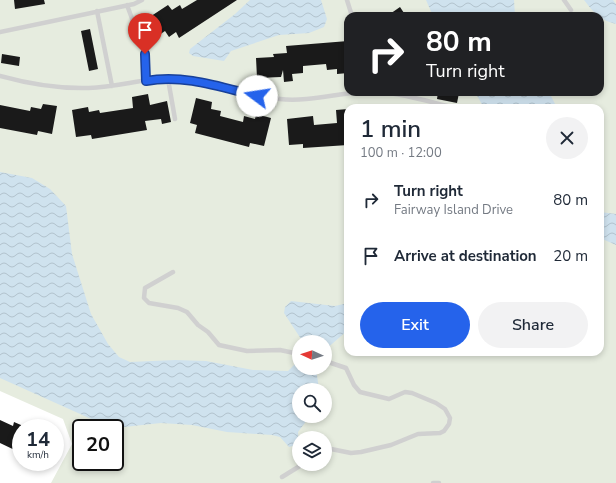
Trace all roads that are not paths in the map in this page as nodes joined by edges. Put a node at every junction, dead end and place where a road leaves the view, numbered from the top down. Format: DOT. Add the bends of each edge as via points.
graph roads {
  1 [pos="142,0"];
  2 [pos="347,0"];
  3 [pos="564,0"];
  4 [pos="127,5"];
  5 [pos="571,10"];
  6 [pos="96,12"];
  7 [pos="351,12"];
  8 [pos="0,32"];
  9 [pos="0,76"];
  10 [pos="168,79"];
  11 [pos="146,81"];
  12 [pos="112,86"];
  13 [pos="344,94"];
  14 [pos="410,96"];
  15 [pos="441,104"];
  16 [pos="175,119"];
  17 [pos="173,272"];
  18 [pos="292,353"];
  19 [pos="332,363"];
  20 [pos="332,449"];
  21 [pos="292,470"];
  22 [pos="282,476"];
  23 [pos="433,483"];
  24 [pos="439,483"];
  1 -- 4 [label="lane"];
  2 -- 7 [label="lane"];
  3 -- 5 [label="lane"];
  4 -- 6 [label="lane"];
  4 -- 11 [label="lane" via="145,54"];
  6 -- 8 [label="lane"];
  6 -- 12 [label="lane"];
  9 -- 12 [label="lane" via="44,86"];
  10 -- 11 [label="lane"];
  10 -- 13 [label="lane" via="195,80 282,100"];
  10 -- 16 [label="lane"];
  11 -- 12 [label="lane"];
  14 -- 15 [label="lane"];
  17 -- 18 [label="lane" via="145,288 144,298 149,303 187,312 219,345 247,351 280,350"];
  19 -- 20 [label="lane" via="346,368 360,392 389,399 405,392 412,393 441,406 450,418 444,431 434,434 418,434 391,445 355,453"];
  21 -- 22 [label="lane"];
  23 -- 24 [label="lane"];
}
